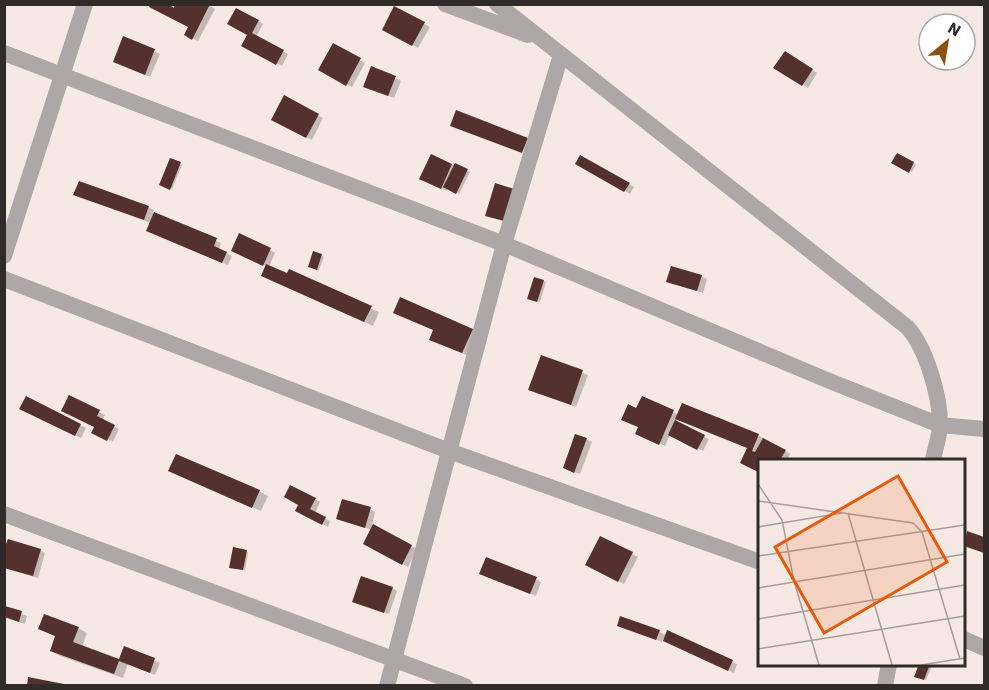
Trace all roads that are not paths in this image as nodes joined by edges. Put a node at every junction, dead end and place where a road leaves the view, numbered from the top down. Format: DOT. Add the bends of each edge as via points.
graph roads {
  1 [pos="85,4"];
  2 [pos="445,4"];
  3 [pos="497,4"];
  4 [pos="542,40"];
  5 [pos="4,53"];
  6 [pos="561,55"];
  7 [pos="62,75"];
  8 [pos="504,244"];
  9 [pos="4,256"];
  10 [pos="4,279"];
  11 [pos="940,425"];
  12 [pos="984,429"];
  13 [pos="449,451"];
  14 [pos="933,459"];
  15 [pos="4,514"];
  16 [pos="758,562"];
  17 [pos="965,640"];
  18 [pos="984,648"];
  19 [pos="394,658"];
  20 [pos="889,666"];
  21 [pos="387,686"];
  22 [pos="465,686"];
  23 [pos="885,686"];
  1 -- 7 [label="street"];
  2 -- 4 [label="street"];
  3 -- 4 [label="street"];
  4 -- 6 [label="street"];
  5 -- 7 [label="street"];
  6 -- 8 [label="street"];
  6 -- 11 [label="street" via="907,327 915,336 933,382"];
  7 -- 8 [label="street"];
  7 -- 9 [label="street"];
  8 -- 11 [label="street"];
  8 -- 13 [label="street"];
  10 -- 13 [label="street"];
  11 -- 12 [label="street"];
  11 -- 14 [label="street"];
  13 -- 16 [label="street"];
  13 -- 19 [label="street"];
  15 -- 19 [label="street"];
  17 -- 18 [label="street"];
  19 -- 21 [label="street"];
  19 -- 22 [label="street"];
  20 -- 23 [label="street"];
}
